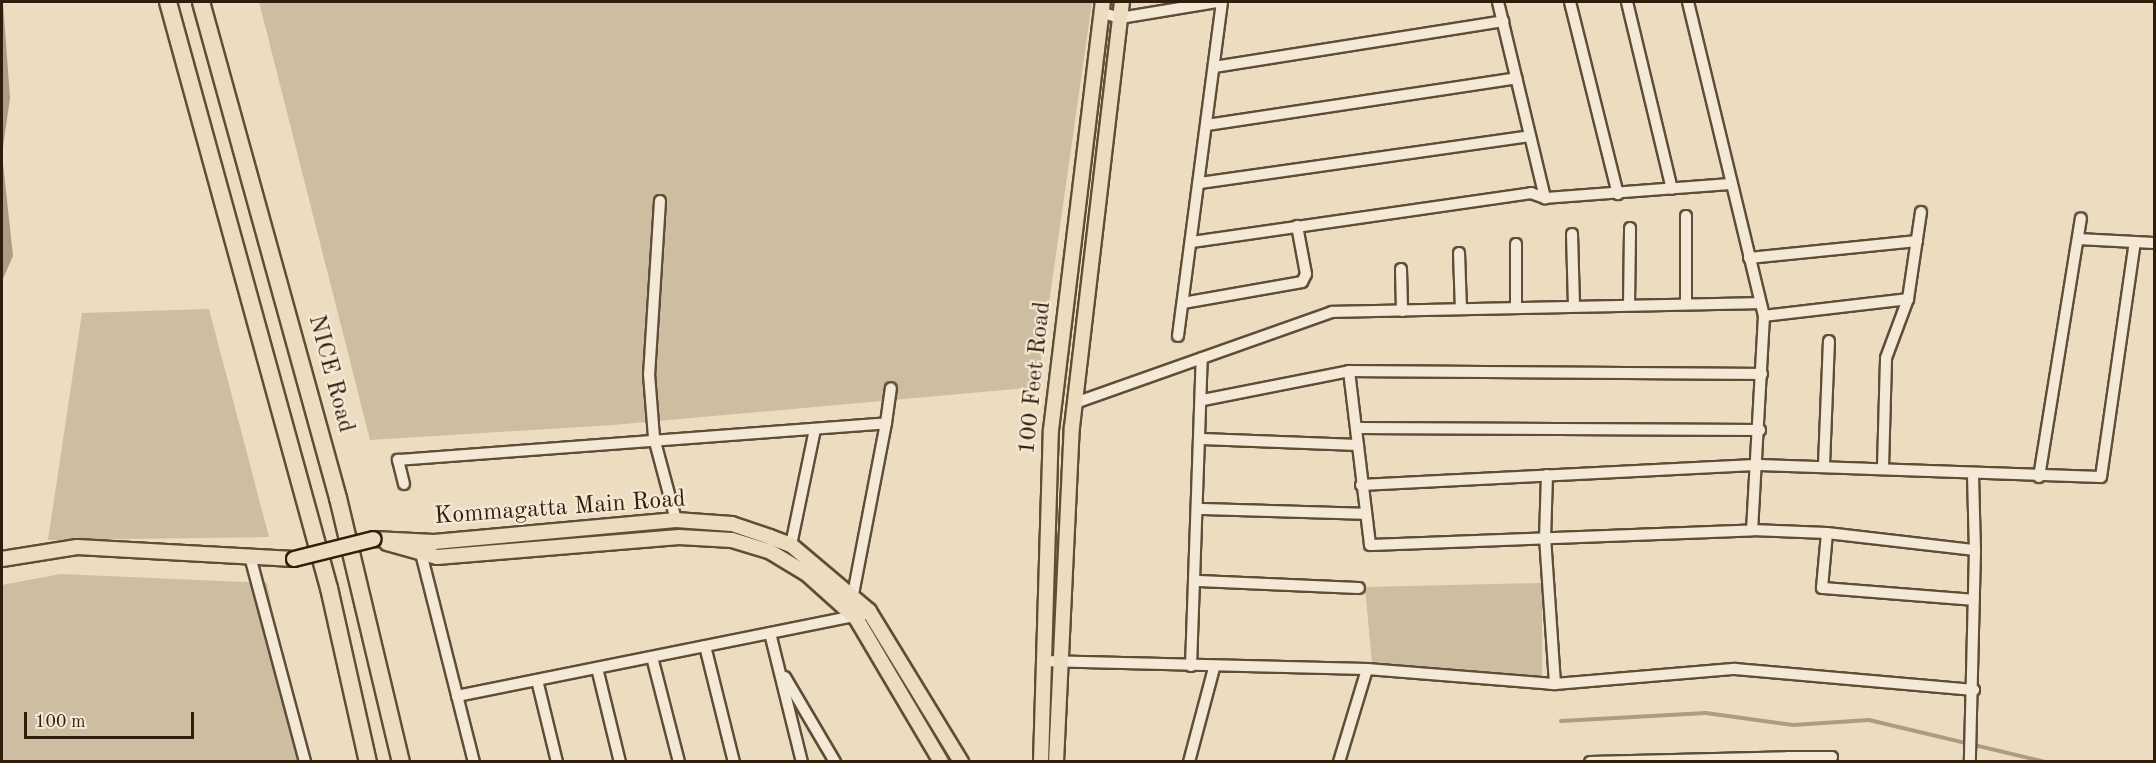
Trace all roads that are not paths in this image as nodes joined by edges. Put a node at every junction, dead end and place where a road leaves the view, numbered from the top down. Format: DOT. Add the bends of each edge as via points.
graph roads {
  1 [pos="168,2"];
  2 [pos="201,2"];
  3 [pos="1122,2"];
  4 [pos="1217,2"];
  5 [pos="1222,2"];
  6 [pos="1498,2"];
  7 [pos="1570,2"];
  8 [pos="1627,2"];
  9 [pos="1688,2"];
  10 [pos="1102,7"];
  11 [pos="1120,18"];
  12 [pos="1503,21"];
  13 [pos="1214,67"];
  14 [pos="1516,78"];
  15 [pos="1207,124"];
  16 [pos="1530,136"];
  17 [pos="1200,183"];
  18 [pos="1731,184"];
  19 [pos="1672,189"];
  20 [pos="1618,194"];
  21 [pos="1545,198"];
  22 [pos="660,201"];
  23 [pos="1921,212"];
  24 [pos="1686,216"];
  25 [pos="2081,218"];
  26 [pos="1297,226"];
  27 [pos="1630,228"];
  28 [pos="1572,234"];
  29 [pos="2078,239"];
  30 [pos="1917,241"];
  31 [pos="1192,242"];
  32 [pos="2135,242"];
  33 [pos="2154,243"];
  34 [pos="1515,244"];
  35 [pos="1459,254"];
  36 [pos="1749,258"];
  37 [pos="1401,269"];
  38 [pos="1908,299"];
  39 [pos="1184,303"];
  40 [pos="1686,303"];
  41 [pos="1760,303"];
  42 [pos="1629,304"];
  43 [pos="1574,306"];
  44 [pos="1516,308"];
  45 [pos="1461,309"];
  46 [pos="1402,311"];
  47 [pos="1764,316"];
  48 [pos="1178,336"];
  49 [pos="1829,340"];
  50 [pos="1202,358"];
  51 [pos="1349,371"];
  52 [pos="1762,374"];
  53 [pos="891,388"];
  54 [pos="1203,400"];
  55 [pos="1075,404"];
  56 [pos="886,423"];
  57 [pos="1358,428"];
  58 [pos="814,429"];
  59 [pos="1760,430"];
  60 [pos="654,438"];
  61 [pos="1202,439"];
  62 [pos="1358,445"];
  63 [pos="1759,465"];
  64 [pos="1824,465"];
  65 [pos="1883,468"];
  66 [pos="1547,475"];
  67 [pos="1973,475"];
  68 [pos="2039,477"];
  69 [pos="404,484"];
  70 [pos="1361,484"];
  71 [pos="1200,508"];
  72 [pos="1366,514"];
  73 [pos="676,520"];
  74 [pos="1752,530"];
  75 [pos="1827,533"];
  76 [pos="1545,537"];
  77 [pos="374,539"];
  78 [pos="791,545"];
  79 [pos="1975,550"];
  80 [pos="421,554"];
  81 [pos="2,559"];
  82 [pos="250,560"];
  83 [pos="1198,581"];
  84 [pos="1359,588"];
  85 [pos="853,594"];
  86 [pos="1974,600"];
  87 [pos="844,604"];
  88 [pos="870,613"];
  89 [pos="856,618"];
  90 [pos="770,633"];
  91 [pos="705,646"];
  92 [pos="652,657"];
  93 [pos="1042,661"];
  94 [pos="1060,661"];
  95 [pos="778,665"];
  96 [pos="1191,666"];
  97 [pos="597,668"];
  98 [pos="1214,668"];
  99 [pos="1366,669"];
  100 [pos="537,680"];
  101 [pos="1555,684"];
  102 [pos="1974,690"];
  103 [pos="457,696"];
  104 [pos="1832,757"];
  105 [pos="1788,759"];
  106 [pos="1710,760"];
  107 [pos="1624,761"];
  108 [pos="305,762"];
  109 [pos="368,762"];
  110 [pos="401,762"];
  111 [pos="474,762"];
  112 [pos="557,762"];
  113 [pos="620,762"];
  114 [pos="679,762"];
  115 [pos="734,762"];
  116 [pos="802,762"];
  117 [pos="835,762"];
  118 [pos="941,762"];
  119 [pos="961,762"];
  120 [pos="1041,762"];
  121 [pos="1056,762"];
  122 [pos="1189,762"];
  123 [pos="1339,762"];
  124 [pos="1590,762"];
  125 [pos="1970,762"];
  1 -- 109 [label="highway" via="320,556"];
  2 -- 110 [label="highway, NICE Road" via="338,498"];
  3 -- 11 [label="main road, 100 Feet Road"];
  4 -- 11 [label="street"];
  5 -- 13 [label="street"];
  6 -- 12 [label="street"];
  7 -- 20 [label="street"];
  8 -- 19 [label="street"];
  9 -- 18 [label="street"];
  10 -- 11 [label="street"];
  10 -- 93 [label="main road, 100 Feet Road" via="1052,409"];
  11 -- 55 [label="main road, 100 Feet Road"];
  12 -- 13 [label="street"];
  12 -- 14 [label="street"];
  13 -- 15 [label="street"];
  14 -- 15 [label="street"];
  14 -- 16 [label="street"];
  15 -- 17 [label="street"];
  16 -- 17 [label="street"];
  16 -- 21 [label="street"];
  17 -- 31 [label="street"];
  18 -- 19 [label="street"];
  18 -- 36 [label="street"];
  19 -- 20 [label="street"];
  20 -- 21 [label="street"];
  21 -- 26 [label="street" via="1531,193"];
  22 -- 60 [label="street" via="649,374"];
  23 -- 30 [label="street"];
  24 -- 40 [label="street"];
  25 -- 29 [label="street"];
  26 -- 31 [label="street"];
  26 -- 39 [label="street" via="1306,274 1302,282"];
  27 -- 42 [label="street"];
  28 -- 43 [label="street"];
  29 -- 32 [label="street"];
  29 -- 68 [label="street"];
  30 -- 36 [label="street"];
  30 -- 38 [label="street"];
  31 -- 39 [label="street"];
  32 -- 33 [label="street"];
  32 -- 68 [label="street" via="2101,477"];
  34 -- 44 [label="street"];
  35 -- 45 [label="street"];
  36 -- 41 [label="street"];
  37 -- 46 [label="street"];
  38 -- 47 [label="street"];
  38 -- 65 [label="street" via="1886,358"];
  39 -- 48 [label="street"];
  40 -- 41 [label="street"];
  40 -- 42 [label="street"];
  41 -- 47 [label="street"];
  42 -- 43 [label="street"];
  43 -- 44 [label="street"];
  44 -- 45 [label="street"];
  45 -- 46 [label="street"];
  46 -- 50 [label="street" via="1332,312"];
  47 -- 52 [label="street"];
  49 -- 64 [label="street"];
  50 -- 54 [label="street"];
  50 -- 55 [label="street"];
  51 -- 52 [label="street"];
  51 -- 54 [label="street"];
  51 -- 57 [label="street"];
  52 -- 59 [label="street"];
  53 -- 56 [label="street"];
  54 -- 61 [label="street"];
  55 -- 94 [label="main road, 100 Feet Road"];
  56 -- 58 [label="street"];
  56 -- 85 [label="street"];
  57 -- 59 [label="street"];
  57 -- 62 [label="street"];
  58 -- 60 [label="street"];
  58 -- 78 [label="street"];
  59 -- 63 [label="street"];
  60 -- 69 [label="street" via="398,460"];
  60 -- 73 [label="street"];
  61 -- 62 [label="street"];
  61 -- 71 [label="street"];
  62 -- 70 [label="street"];
  63 -- 64 [label="street"];
  63 -- 66 [label="street"];
  63 -- 74 [label="street"];
  64 -- 65 [label="street"];
  65 -- 67 [label="street"];
  66 -- 70 [label="street"];
  66 -- 76 [label="street"];
  67 -- 68 [label="street"];
  67 -- 79 [label="street"];
  70 -- 72 [label="street"];
  71 -- 72 [label="street"];
  71 -- 83 [label="street"];
  72 -- 76 [label="street" via="1370,545"];
  73 -- 77 [label="main road, Kommagatta Main Road" via="434,542"];
  73 -- 78 [label="main road, Kommagatta Main Road" via="732,524"];
  74 -- 75 [label="street"];
  74 -- 76 [label="street"];
  75 -- 79 [label="street"];
  75 -- 86 [label="street" via="1822,588"];
  76 -- 101 [label="street"];
  77 -- 80 [label="main road, Kommagatta Main Road"];
  77 -- 82 [label="main road, Kommagatta Main Road, bridge" via="294,559"];
  78 -- 85 [label="main road, Kommagatta Main Road"];
  79 -- 86 [label="street"];
  80 -- 87 [label="main road, Kommagatta Main Road" via="437,556 679,537 732,540 782,558"];
  80 -- 103 [label="street"];
  81 -- 82 [label="main road, Kommagatta Main Road" via="77,547"];
  82 -- 108 [label="street"];
  83 -- 84 [label="street"];
  83 -- 96 [label="street"];
  85 -- 87 [label="street"];
  85 -- 88 [label="main road, Kommagatta Main Road"];
  86 -- 102 [label="street"];
  87 -- 89 [label="main road, Kommagatta Main Road"];
  88 -- 89 [label="street"];
  88 -- 119 [label="main road, Kommagatta Main Road"];
  89 -- 90 [label="street"];
  89 -- 118 [label="main road, Kommagatta Main Road"];
  90 -- 91 [label="street"];
  90 -- 95 [label="street"];
  91 -- 92 [label="street"];
  91 -- 115 [label="street"];
  92 -- 97 [label="street"];
  92 -- 114 [label="street"];
  93 -- 94 [label="street"];
  93 -- 120 [label="main road, 100 Feet Road"];
  94 -- 96 [label="street"];
  94 -- 121 [label="main road, 100 Feet Road"];
  95 -- 116 [label="street"];
  95 -- 117 [label="street"];
  96 -- 98 [label="street"];
  97 -- 100 [label="street"];
  97 -- 113 [label="street"];
  98 -- 99 [label="street"];
  98 -- 122 [label="street"];
  99 -- 101 [label="street"];
  99 -- 123 [label="street"];
  100 -- 103 [label="street"];
  100 -- 112 [label="street"];
  101 -- 102 [label="street" via="1735,669"];
  102 -- 125 [label="street"];
  103 -- 111 [label="street"];
  104 -- 105 [label="street"];
  105 -- 106 [label="street"];
  106 -- 107 [label="street"];
  107 -- 124 [label="street"];
}
